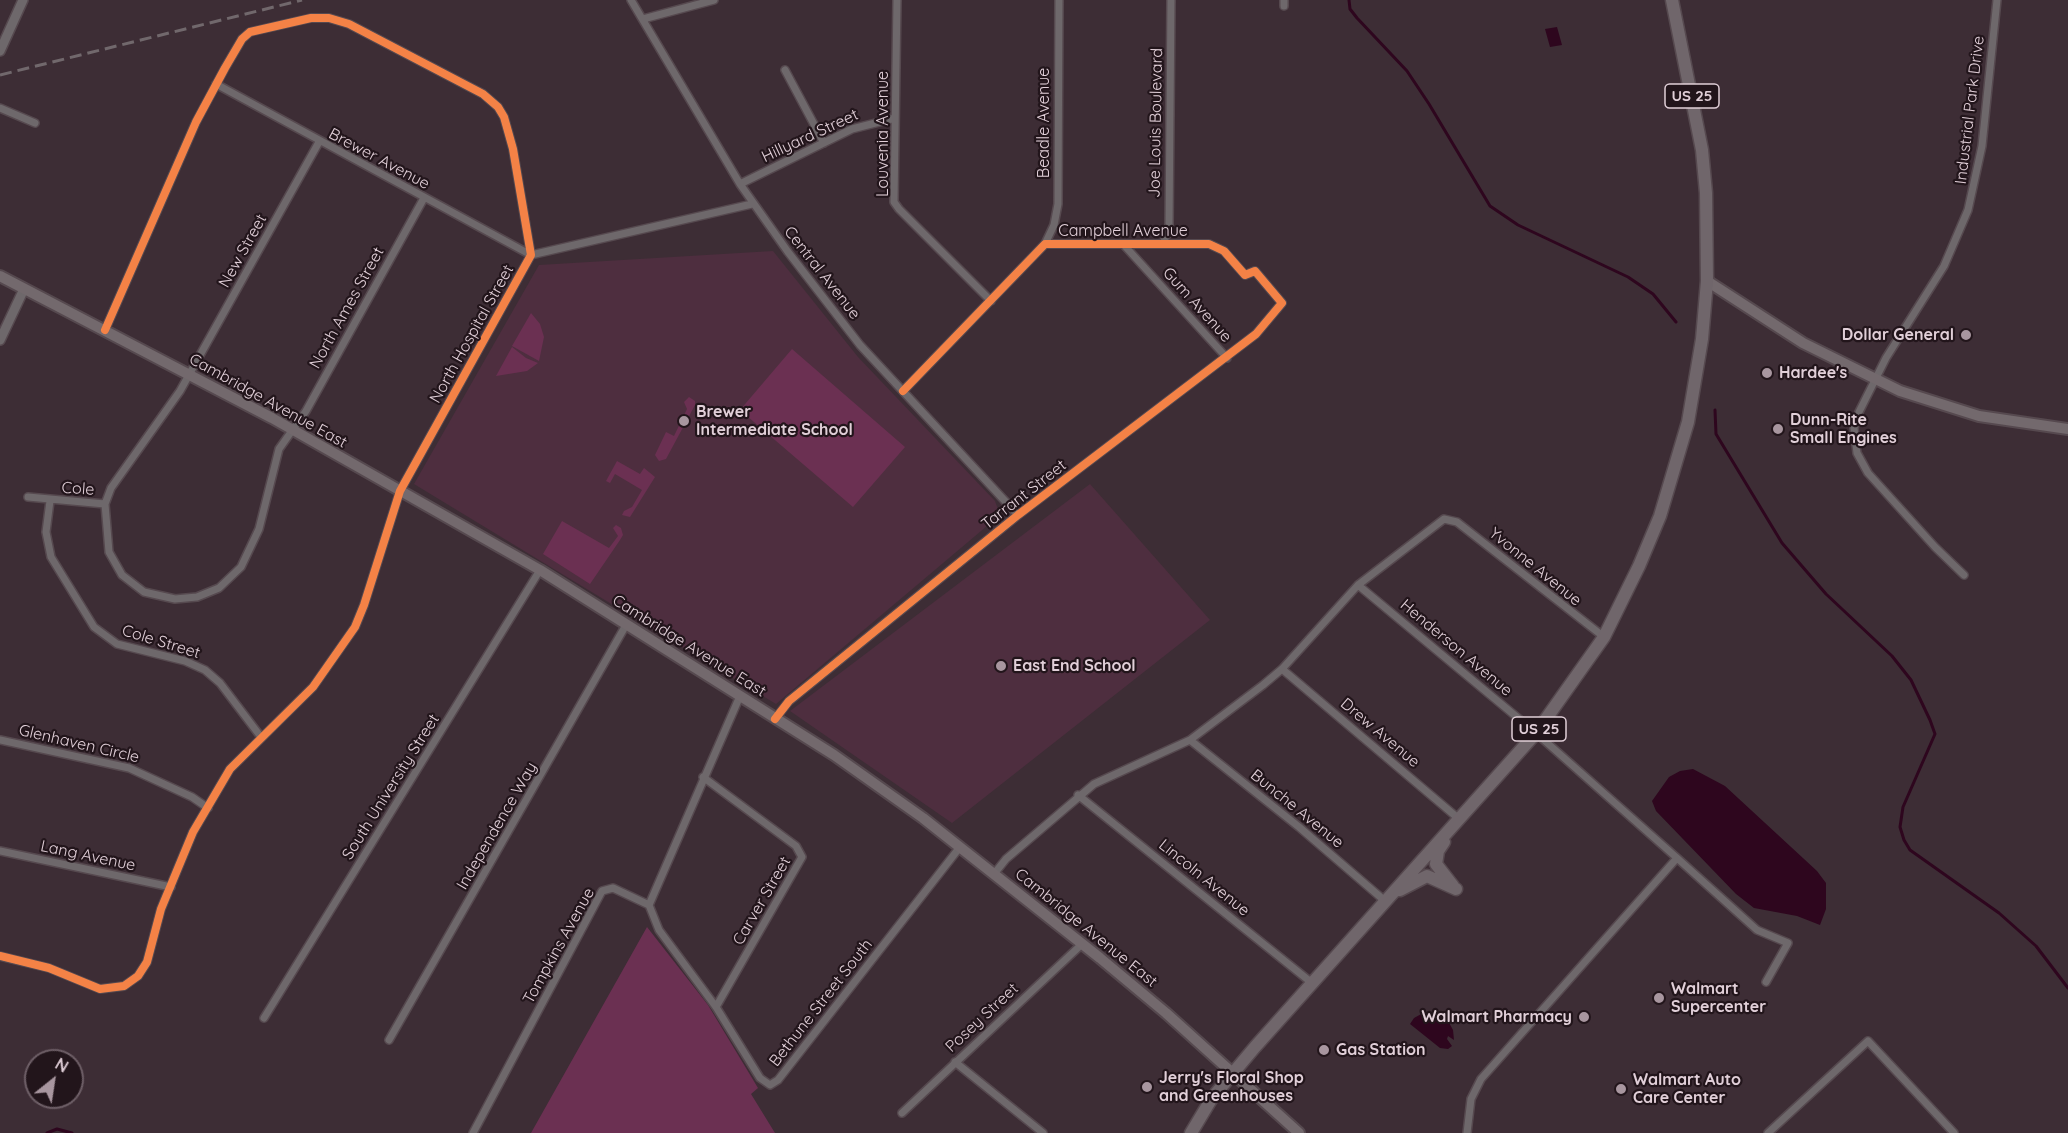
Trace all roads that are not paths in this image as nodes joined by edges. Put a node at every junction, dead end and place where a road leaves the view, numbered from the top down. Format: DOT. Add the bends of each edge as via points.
graph roads {
  1 [pos="23,0"];
  2 [pos="632,0"];
  3 [pos="714,0"];
  4 [pos="897,0"];
  5 [pos="1059,0"];
  6 [pos="1171,0"];
  7 [pos="1672,0"];
  8 [pos="1997,0"];
  9 [pos="643,19"];
  10 [pos="0,51"];
  11 [pos="785,70"];
  12 [pos="216,84"];
  13 [pos="0,108"];
  14 [pos="895,118"];
  15 [pos="35,123"];
  16 [pos="319,142"];
  17 [pos="824,143"];
  18 [pos="740,184"];
  19 [pos="424,198"];
  20 [pos="752,204"];
  21 [pos="1045,244"];
  22 [pos="1124,244"];
  23 [pos="1163,244"];
  24 [pos="531,255"];
  25 [pos="0,276"];
  26 [pos="1707,281"];
  27 [pos="24,289"];
  28 [pos="1275,292"];
  29 [pos="991,301"];
  30 [pos="105,330"];
  31 [pos="0,340"];
  32 [pos="1227,358"];
  33 [pos="189,374"];
  34 [pos="1876,378"];
  35 [pos="903,391"];
  36 [pos="292,429"];
  37 [pos="2068,429"];
  38 [pos="400,491"];
  39 [pos="28,497"];
  40 [pos="50,501"];
  41 [pos="105,504"];
  42 [pos="1018,515"];
  43 [pos="540,570"];
  44 [pos="1964,575"];
  45 [pos="1358,585"];
  46 [pos="626,625"];
  47 [pos="1604,637"];
  48 [pos="1282,669"];
  49 [pos="740,696"];
  50 [pos="775,719"];
  51 [pos="1536,733"];
  52 [pos="261,737"];
  53 [pos="0,740"];
  54 [pos="1190,740"];
  55 [pos="704,777"];
  56 [pos="1078,795"];
  57 [pos="208,808"];
  58 [pos="1456,821"];
  59 [pos="960,847"];
  60 [pos="0,851"];
  61 [pos="1677,858"];
  62 [pos="994,874"];
  63 [pos="171,887"];
  64 [pos="1386,900"];
  65 [pos="649,905"];
  66 [pos="1082,944"];
  67 [pos="0,956"];
  68 [pos="1766,982"];
  69 [pos="1312,983"];
  70 [pos="717,1007"];
  71 [pos="264,1018"];
  72 [pos="389,1040"];
  73 [pos="955,1062"];
  74 [pos="1234,1072"];
  75 [pos="902,1113"];
  76 [pos="473,1133"];
  77 [pos="1043,1133"];
  78 [pos="1191,1133"];
  79 [pos="1299,1133"];
  80 [pos="1467,1133"];
  81 [pos="1768,1133"];
  82 [pos="1954,1133"];
  1 -- 10 [label="street"];
  2 -- 9 [label="street, Central Avenue"];
  3 -- 9 [label="street"];
  4 -- 14 [label="street, Louvenia Avenue"];
  5 -- 21 [label="street, Beadle Avenue" via="1058,204"];
  6 -- 23 [label="street, Joe Louis Boulevard" via="1169,228"];
  7 -- 26 [label="highway, US 25" via="1702,150"];
  8 -- 34 [label="street, Industrial Park Drive" via="1982,146 1968,210 1944,266"];
  9 -- 18 [label="street, Central Avenue"];
  11 -- 17 [label="street"];
  12 -- 16 [label="street, Brewer Avenue"];
  12 -- 24 [label="street, North Hospital Street" via="250,32 319,17 363,30 470,87 490,99 507,123"];
  12 -- 30 [label="street, North Hospital Street"];
  13 -- 15 [label="street"];
  14 -- 17 [label="street, Hillyard Street" via="858,127"];
  14 -- 29 [label="street, Louvenia Avenue" via="894,202"];
  16 -- 19 [label="street, Brewer Avenue"];
  16 -- 33 [label="street, New Street"];
  17 -- 18 [label="street, Hillyard Street"];
  18 -- 20 [label="street, Central Avenue"];
  19 -- 24 [label="street, Brewer Avenue"];
  19 -- 36 [label="street, North Ames Street" via="306,411"];
  20 -- 24 [label="street"];
  20 -- 35 [label="street, Central Avenue" via="860,345"];
  21 -- 22 [label="street, Campbell Avenue"];
  21 -- 29 [label="street, Campbell Avenue"];
  22 -- 23 [label="street, Campbell Avenue"];
  22 -- 32 [label="street, Gum Avenue"];
  23 -- 28 [label="street, Campbell Avenue" via="1215,246 1245,275 1255,271"];
  24 -- 38 [label="street, North Hospital Street"];
  25 -- 27 [label="main road, Cambridge Avenue East"];
  26 -- 34 [label="main road" via="1803,343"];
  26 -- 47 [label="highway, US 25" via="1697,377 1674,475 1639,566"];
  27 -- 30 [label="main road, Cambridge Avenue East"];
  27 -- 31 [label="street"];
  28 -- 32 [label="street, Tarrant Street" via="1282,303 1256,334"];
  29 -- 35 [label="street, Campbell Avenue"];
  30 -- 33 [label="main road, Cambridge Avenue East"];
  32 -- 42 [label="street, Tarrant Street"];
  33 -- 36 [label="main road, Cambridge Avenue East"];
  33 -- 41 [label="street, New Street" via="114,482"];
  34 -- 37 [label="main road" via="1900,391 1979,416"];
  34 -- 44 [label="street, Industrial Park Drive" via="1854,428 1860,461"];
  35 -- 42 [label="street, Central Avenue"];
  36 -- 38 [label="main road, Cambridge Avenue East"];
  36 -- 41 [label="street, North Ames Street" via="279,449 249,554 235,574 207,594 186,599 164,598 127,581 109,552"];
  38 -- 43 [label="main road, Cambridge Avenue East"];
  38 -- 52 [label="street, North Hospital Street" via="355,627 313,687"];
  39 -- 40 [label="street"];
  40 -- 41 [label="street, Cole"];
  40 -- 52 [label="street, Cole Street" via="46,532 51,557 94,627 117,644 205,670 220,683"];
  42 -- 50 [label="street, Tarrant Street" via="789,701"];
  43 -- 46 [label="main road, Cambridge Avenue East"];
  43 -- 71 [label="street, South University Street"];
  45 -- 47 [label="street, Yvonne Avenue" via="1440,522 1450,519"];
  45 -- 48 [label="street"];
  45 -- 51 [label="street, Henderson Avenue"];
  46 -- 49 [label="main road, Cambridge Avenue East"];
  46 -- 72 [label="street, Independence Way"];
  47 -- 51 [label="highway, US 25"];
  48 -- 54 [label="street"];
  48 -- 58 [label="street, Drew Avenue"];
  49 -- 50 [label="main road, Cambridge Avenue East"];
  49 -- 55 [label="street"];
  50 -- 59 [label="main road, Cambridge Avenue East" via="888,791"];
  51 -- 58 [label="highway, US 25"];
  51 -- 61 [label="street, Henderson Avenue"];
  52 -- 57 [label="street, North Hospital Street" via="230,769"];
  53 -- 57 [label="street, Glenhaven Circle" via="129,768 192,796"];
  54 -- 56 [label="street" via="1109,776"];
  54 -- 64 [label="street, Bunche Avenue"];
  55 -- 65 [label="street"];
  55 -- 70 [label="street, Carver Street" via="796,846 802,857"];
  56 -- 62 [label="street"];
  56 -- 69 [label="street, Lincoln Avenue"];
  57 -- 63 [label="street"];
  58 -- 64 [label="highway, US 25"];
  58 -- 64 [label="highway" via="1438,851 1436,864 1456,889 1427,876"];
  59 -- 62 [label="main road, Cambridge Avenue East"];
  59 -- 70 [label="street, Bethune Street South" via="774,1083 767,1085 760,1078"];
  60 -- 63 [label="street, Lang Avenue"];
  61 -- 68 [label="street, Henderson Avenue" via="1757,930 1788,942"];
  61 -- 80 [label="street" via="1482,1079 1471,1099"];
  62 -- 66 [label="main road, Cambridge Avenue East"];
  63 -- 67 [label="street" via="147,962 138,976 124,986 91,987 49,968"];
  64 -- 69 [label="highway, US 25"];
  65 -- 70 [label="street, Bethune Street South" via="659,930"];
  65 -- 76 [label="street, Tompkins Avenue" via="613,888 602,891"];
  66 -- 73 [label="street, Posey Street"];
  66 -- 74 [label="main road, Cambridge Avenue East"];
  69 -- 74 [label="highway, US 25"];
  73 -- 75 [label="street, Posey Street"];
  73 -- 77 [label="street"];
  74 -- 78 [label="highway, US 25" via="1212,1098"];
  74 -- 79 [label="main road, Cambridge Avenue East"];
  81 -- 82 [label="street" via="1868,1041"];
}
